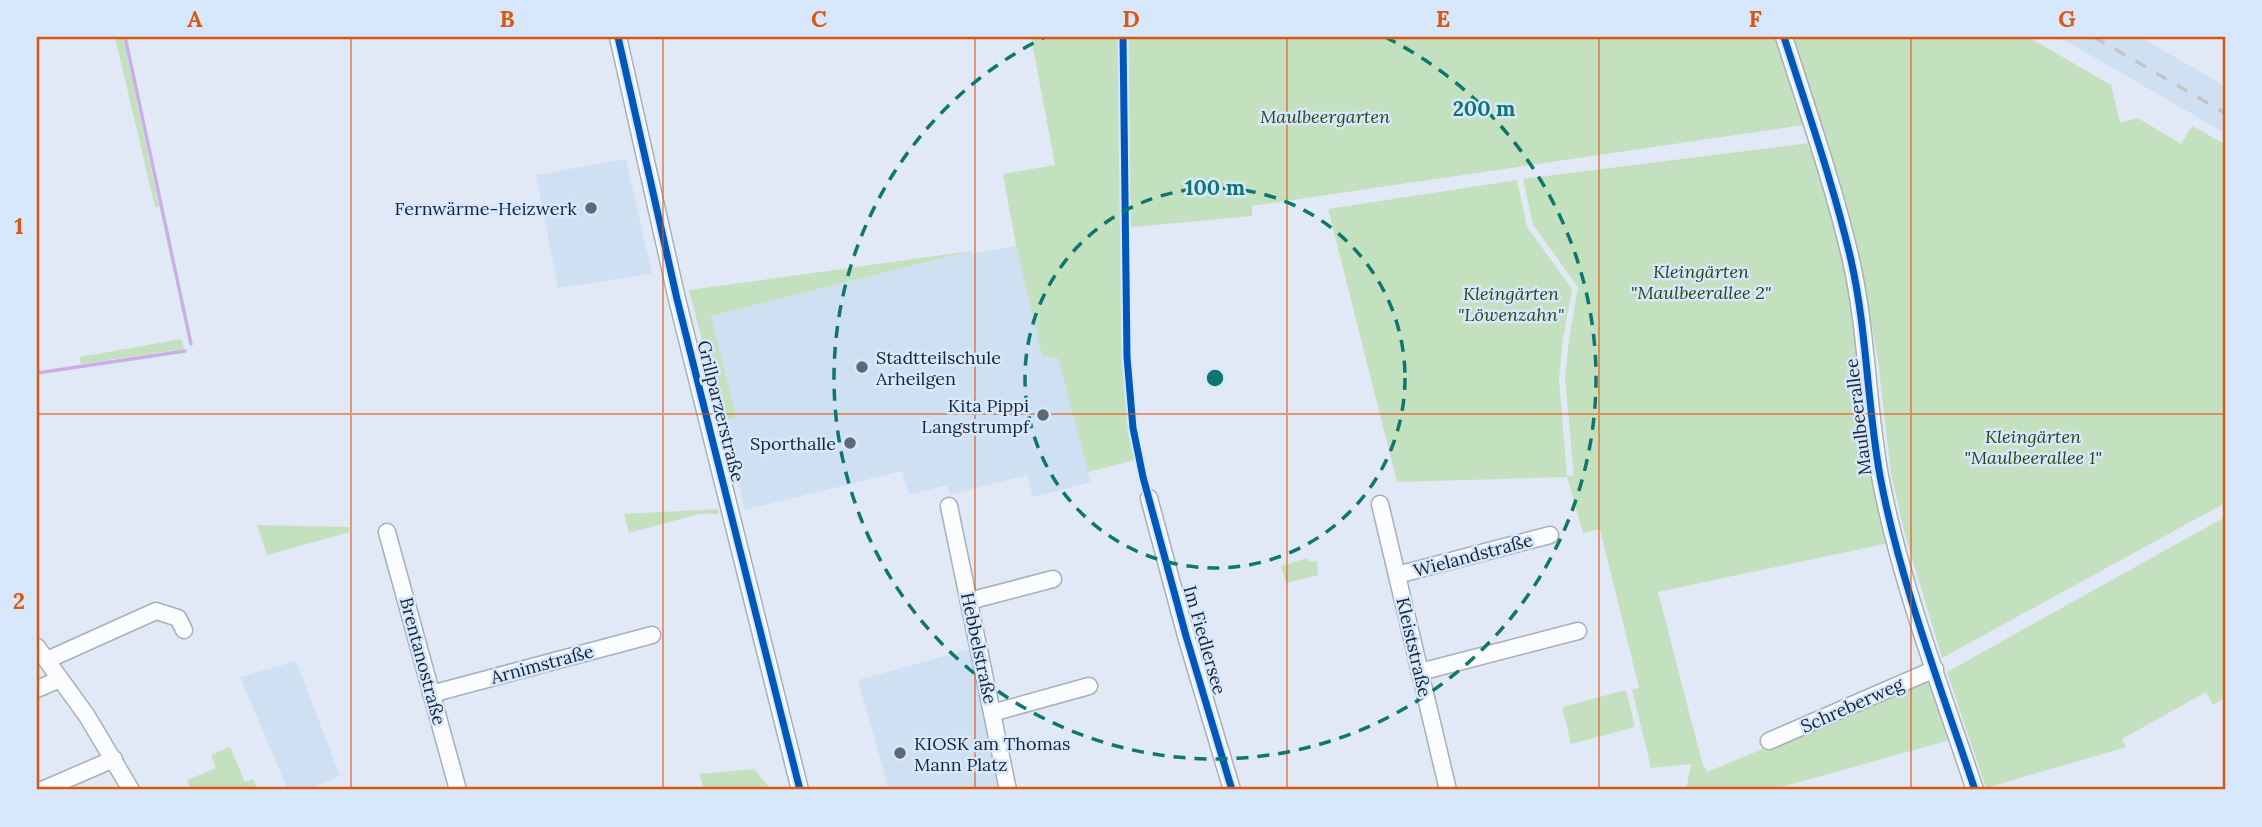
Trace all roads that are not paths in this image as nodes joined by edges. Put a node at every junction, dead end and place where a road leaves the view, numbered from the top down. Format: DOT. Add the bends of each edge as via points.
graph roads {
  1 [pos="618,37"];
  2 [pos="1784,37"];
  3 [pos="1149,498"];
  4 [pos="1380,504"];
  5 [pos="949,506"];
  6 [pos="387,532"];
  7 [pos="1550,535"];
  8 [pos="1397,575"];
  9 [pos="1053,579"];
  10 [pos="969,601"];
  11 [pos="184,630"];
  12 [pos="1578,631"];
  13 [pos="652,635"];
  14 [pos="42,654"];
  15 [pos="1935,669"];
  16 [pos="1420,672"];
  17 [pos="60,679"];
  18 [pos="1089,686"];
  19 [pos="37,689"];
  20 [pos="431,694"];
  21 [pos="992,713"];
  22 [pos="1769,741"];
  23 [pos="114,759"];
  24 [pos="42,790"];
  25 [pos="131,790"];
  26 [pos="458,790"];
  27 [pos="800,790"];
  28 [pos="1008,790"];
  29 [pos="1232,790"];
  30 [pos="1448,790"];
  31 [pos="1975,790"];
  1 -- 27 [label="street, Grillparzerstraße" via="677,299"];
  2 -- 15 [label="street, Maulbeerallee" via="1851,260 1880,476"];
  3 -- 29 [label="street, Im Fiedlersee"];
  4 -- 8 [label="street, Kleiststraße"];
  5 -- 10 [label="street, Hebbelstraße"];
  6 -- 20 [label="street, Brentanostraße"];
  7 -- 8 [label="street, Wielandstraße"];
  8 -- 16 [label="street, Kleiststraße"];
  9 -- 10 [label="street"];
  10 -- 21 [label="street, Hebbelstraße"];
  11 -- 14 [label="street" via="178,618 156,611"];
  12 -- 16 [label="street" via="1553,645"];
  13 -- 20 [label="street, Arnimstraße"];
  14 -- 17 [label="street"];
  15 -- 22 [label="street, Schreberweg"];
  15 -- 31 [label="street, Maulbeerallee"];
  16 -- 30 [label="street, Kleiststraße"];
  17 -- 19 [label="street"];
  17 -- 23 [label="street"];
  18 -- 21 [label="street"];
  20 -- 26 [label="street, Brentanostraße"];
  21 -- 28 [label="street, Hebbelstraße"];
  23 -- 24 [label="street"];
  23 -- 25 [label="street"];
}
